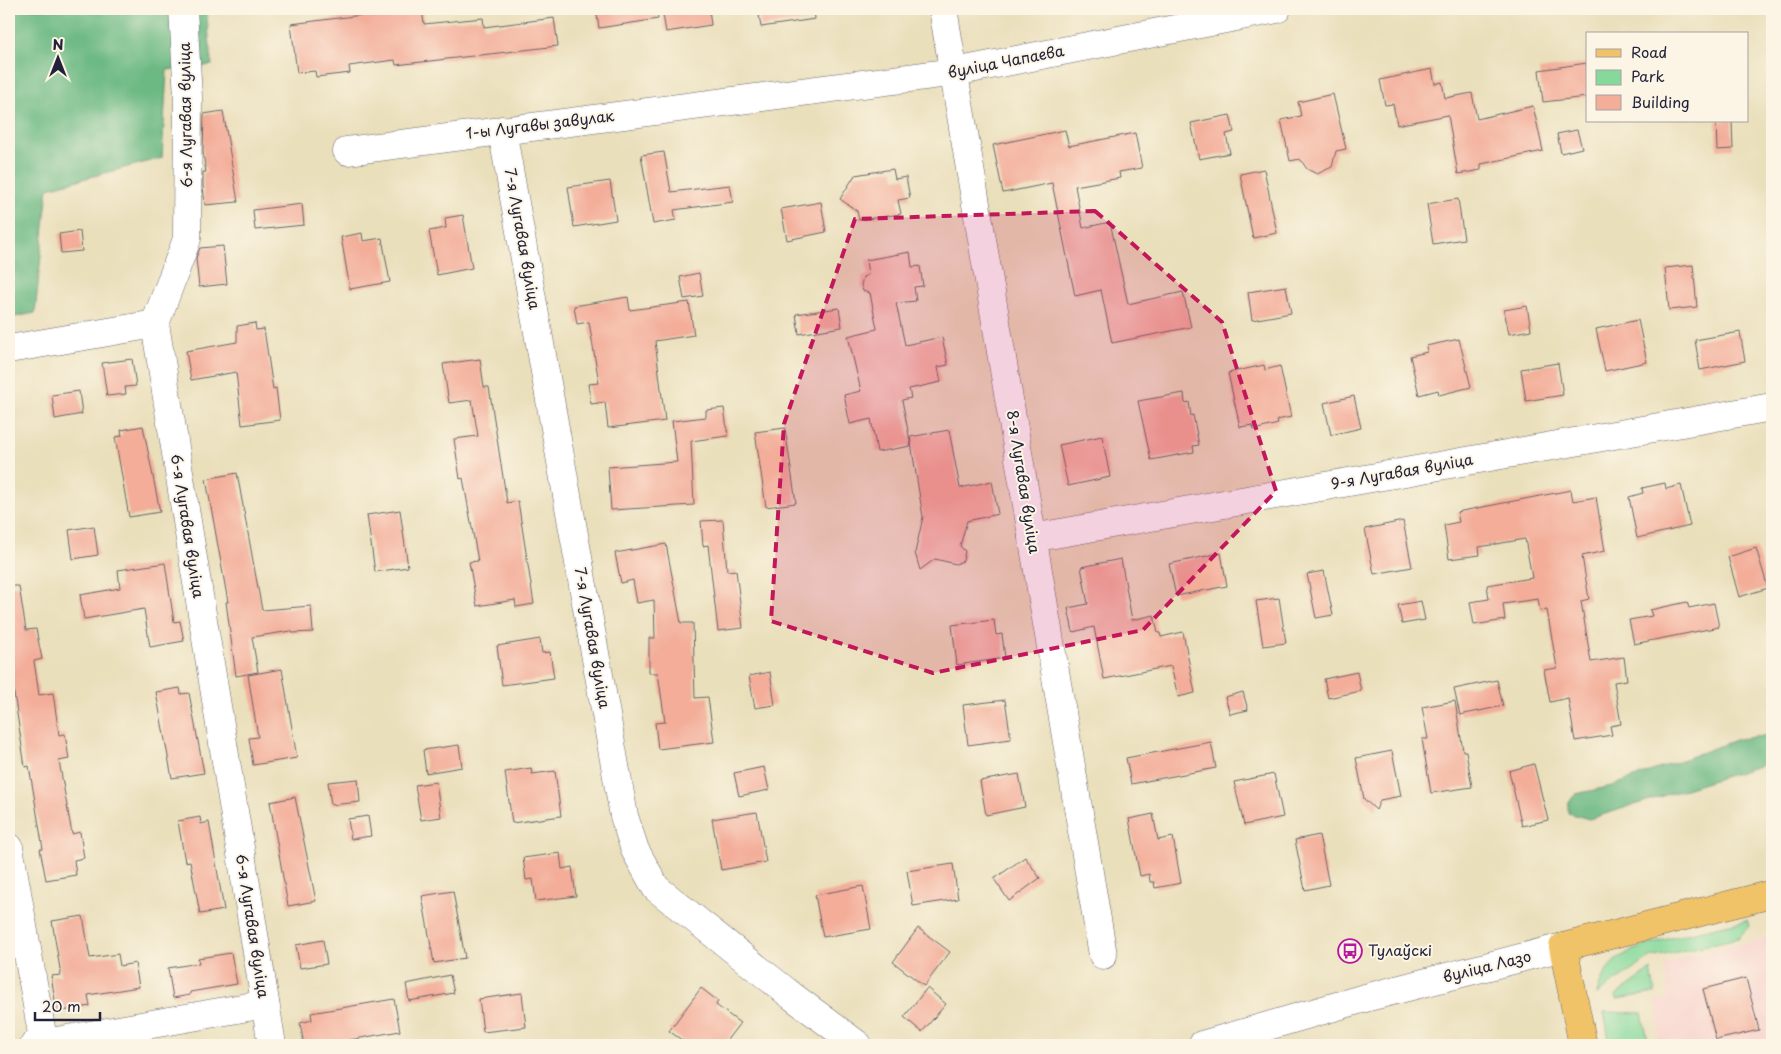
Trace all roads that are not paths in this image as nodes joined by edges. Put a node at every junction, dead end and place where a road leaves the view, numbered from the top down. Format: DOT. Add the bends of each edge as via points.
graph roads {
  1 [pos="182,9"];
  2 [pos="944,9"];
  3 [pos="1276,9"];
  4 [pos="955,72"];
  5 [pos="732,100"];
  6 [pos="502,130"];
  7 [pos="347,151"];
  8 [pos="155,324"];
  9 [pos="9,349"];
  10 [pos="1772,407"];
  11 [pos="1032,538"];
  12 [pos="9,847"];
  13 [pos="1772,894"];
  14 [pos="1563,947"];
  15 [pos="1103,955"];
  16 [pos="265,1004"];
  17 [pos="41,1045"];
  18 [pos="272,1045"];
  19 [pos="858,1045"];
  20 [pos="1202,1045"];
  21 [pos="1583,1045"];
  1 -- 8 [label="street, 6-я Лугавая вуліца" via="188,97 187,239"];
  2 -- 4 [label="street, 8-я Лугавая вуліца"];
  3 -- 4 [label="street, вуліца Чапаева"];
  4 -- 5 [label="street, вуліца Чапаева"];
  4 -- 11 [label="street, 8-я Лугавая вуліца"];
  5 -- 6 [label="street, 1-ы Лугавы завулак"];
  6 -- 7 [label="street, 1-ы Лугавы завулак"];
  6 -- 19 [label="street, 7-я Лугавая вуліца" via="624,816 634,850 656,888"];
  8 -- 9 [label="street"];
  8 -- 16 [label="street, 6-я Лугавая вуліца"];
  10 -- 11 [label="street, 9-я Лугавая вуліца"];
  11 -- 15 [label="street, 8-я Лугавая вуліца"];
  12 -- 17 [label="street"];
  13 -- 14 [label="main road, вуліца Лазо"];
  14 -- 20 [label="street, вуліца Лазо" via="1365,998"];
  14 -- 21 [label="main road"];
  16 -- 17 [label="street"];
  16 -- 18 [label="street, 6-я Лугавая вуліца"];
}
